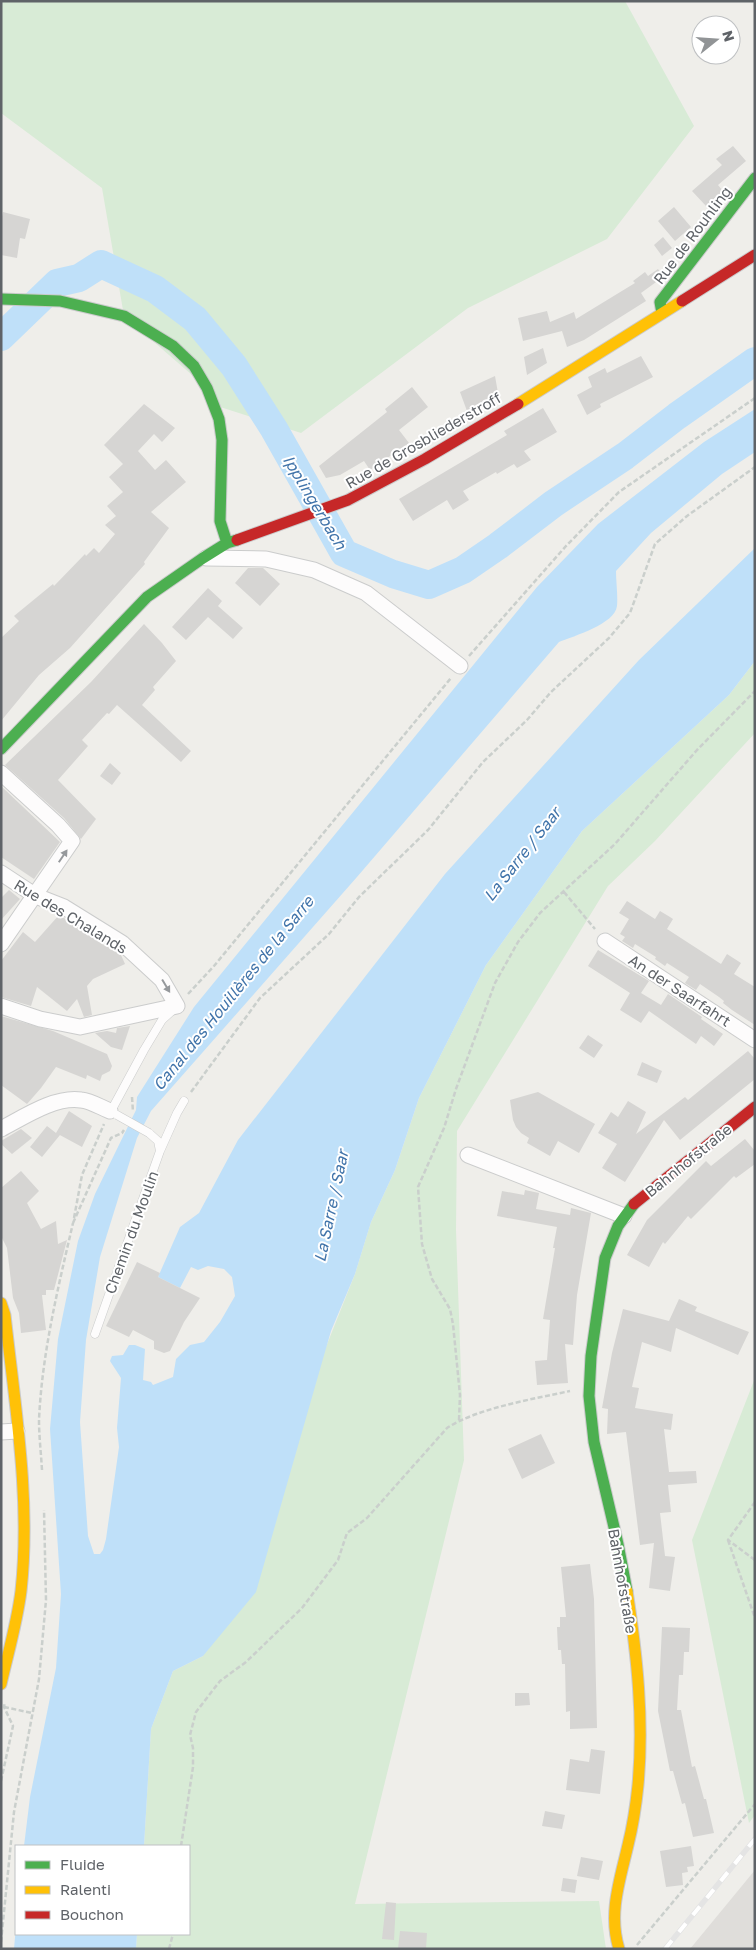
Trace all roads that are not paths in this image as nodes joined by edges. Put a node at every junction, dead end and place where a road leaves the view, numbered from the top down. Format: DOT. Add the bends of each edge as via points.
graph roads {
  1 [pos="755,178"];
  2 [pos="755,255"];
  3 [pos="1,299"];
  4 [pos="662,312"];
  5 [pos="227,543"];
  6 [pos="203,558"];
  7 [pos="460,666"];
  8 [pos="1,749"];
  9 [pos="1,773"];
  10 [pos="1,873"];
  11 [pos="36,896"];
  12 [pos="605,941"];
  13 [pos="1,944"];
  14 [pos="1,1006"];
  15 [pos="177,1006"];
  16 [pos="755,1040"];
  17 [pos="184,1101"];
  18 [pos="755,1108"];
  19 [pos="113,1113"];
  20 [pos="1,1129"];
  21 [pos="160,1151"];
  22 [pos="468,1155"];
  23 [pos="624,1216"];
  24 [pos="1,1303"];
  25 [pos="95,1334"];
  26 [pos="17,1431"];
  27 [pos="1,1432"];
  28 [pos="1,1684"];
  29 [pos="619,1949"];
  1 -- 4 [label="street, Rue de Rouhling" via="660,302"];
  2 -- 4 [label="street, Rue de Grosbliederstroff"];
  3 -- 5 [label="street" via="60,301 124,316 173,346 194,366 219,419 222,440 220,521"];
  4 -- 5 [label="street, Rue de Grosbliederstroff" via="545,388 348,500"];
  5 -- 6 [label="street, Rue de Grosbliederstroff"];
  6 -- 7 [label="street" via="266,559 314,570 366,593"];
  6 -- 8 [label="street, Rue de Grosbliederstroff" via="146,597"];
  11 -- 9 [label="street, one-way" via="72,841"];
  10 -- 11 [label="street, Rue des Chalands"];
  11 -- 13 [label="street"];
  11 -- 15 [label="street, Rue des Chalands, one-way" via="64,907 122,943 162,980"];
  12 -- 16 [label="street, An der Saarfahrt"];
  14 -- 15 [label="street" via="40,1019 80,1027"];
  15 -- 19 [label="lane" via="162,1020"];
  17 -- 21 [label="lane"];
  18 -- 23 [label="street, Bahnhofstraße" via="659,1183"];
  19 -- 20 [label="street" via="79,1099 52,1103"];
  19 -- 21 [label="lane, Chemin du Moulin, bridge" via="158,1140"];
  21 -- 25 [label="lane, Chemin du Moulin"];
  22 -- 23 [label="street"];
  23 -- 29 [label="street, Bahnhofstraße" via="607,1253 600,1284 588,1387 593,1434 629,1607 639,1696 640,1737 633,1826 612,1910 613,1933"];
  24 -- 26 [label="street" via="5,1314"];
  26 -- 27 [label="street"];
  26 -- 28 [label="street" via="22,1577 19,1606"];
}
